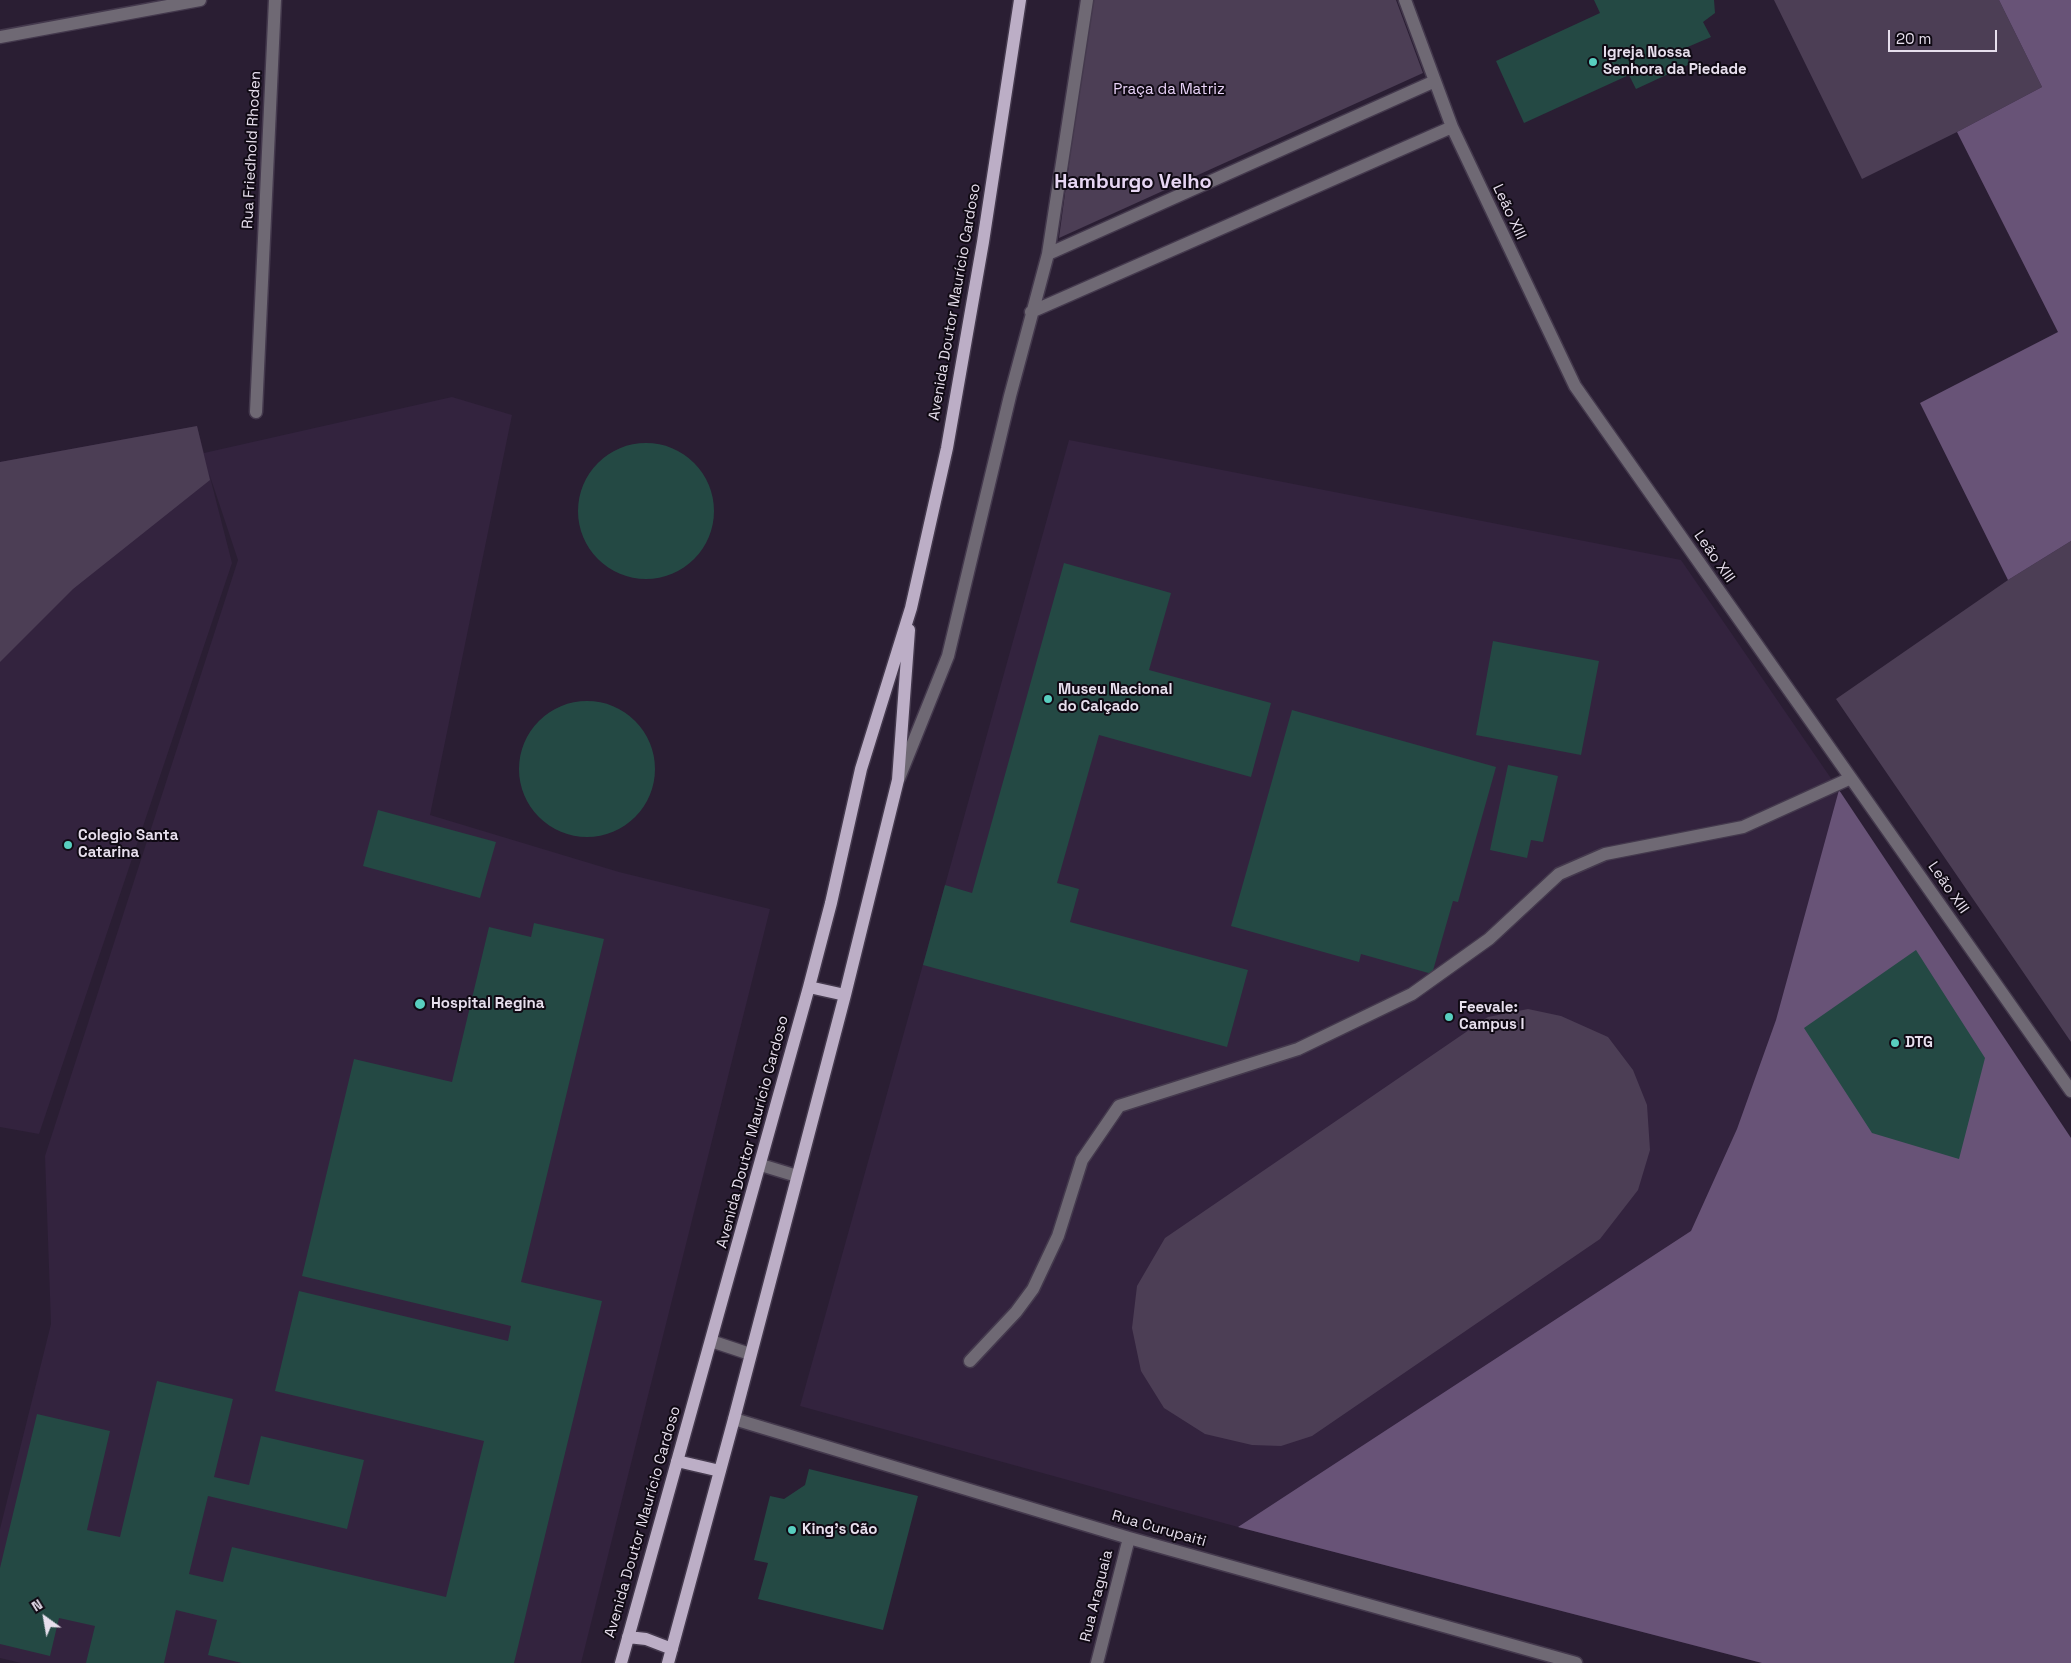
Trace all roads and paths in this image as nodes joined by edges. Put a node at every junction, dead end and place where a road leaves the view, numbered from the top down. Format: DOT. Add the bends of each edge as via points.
graph roads {
  1 [pos="200,0"];
  2 [pos="275,0"];
  3 [pos="1020,0"];
  4 [pos="1087,0"];
  5 [pos="1405,0"];
  6 [pos="0,37"];
  7 [pos="1435,81"];
  8 [pos="1452,127"];
  9 [pos="1048,254"];
  10 [pos="1031,312"];
  11 [pos="256,412"];
  12 [pos="911,608"];
  13 [pos="1850,778"];
  14 [pos="898,780"];
  15 [pos="809,987"];
  16 [pos="845,995"];
  17 [pos="2071,1090"];
  18 [pos="761,1165"];
  19 [pos="797,1176"];
  20 [pos="711,1341"];
  21 [pos="750,1354"];
  22 [pos="970,1360"];
  23 [pos="734,1419"];
  24 [pos="677,1461"];
  25 [pos="720,1471"];
  26 [pos="1129,1538"];
  27 [pos="628,1637"];
  28 [pos="672,1649"];
  29 [pos="1571,1662"];
  30 [pos="621,1663"];
  31 [pos="668,1663"];
  32 [pos="1097,1663"];
  1 -- 6 [label="street"];
  2 -- 11 [label="street, Rua Friedhold Rhoden"];
  3 -- 12 [label="main road, Avenida Doutor Maurício Cardoso" via="947,448"];
  4 -- 9 [label="street"];
  5 -- 7 [label="street, Leão XIII"];
  7 -- 8 [label="street, Leão XIII"];
  7 -- 9 [label="street"];
  8 -- 10 [label="street"];
  8 -- 13 [label="street, Leão XIII" via="1575,386"];
  9 -- 10 [label="street"];
  10 -- 14 [label="street" via="948,656"];
  12 -- 14 [label="main road, Avenida Doutor Maurício Cardoso"];
  12 -- 15 [label="main road, Avenida Doutor Maurício Cardoso" via="861,769"];
  13 -- 17 [label="street, Leão XIII"];
  13 -- 22 [label="street" via="1743,827 1605,854 1559,874 1489,939 1412,994 1298,1049 1119,1106 1082,1160 1058,1236 1034,1289"];
  14 -- 16 [label="main road, Avenida Doutor Maurício Cardoso"];
  15 -- 16 [label="main road"];
  15 -- 18 [label="main road, Avenida Doutor Maurício Cardoso"];
  16 -- 19 [label="main road, Avenida Doutor Maurício Cardoso"];
  18 -- 19 [label="street"];
  18 -- 20 [label="main road, Avenida Doutor Maurício Cardoso"];
  19 -- 21 [label="main road, Avenida Doutor Maurício Cardoso"];
  20 -- 21 [label="street"];
  20 -- 24 [label="main road, Avenida Doutor Maurício Cardoso"];
  21 -- 23 [label="main road, Avenida Doutor Maurício Cardoso"];
  23 -- 25 [label="main road, Avenida Doutor Maurício Cardoso"];
  23 -- 26 [label="street, Rua Curupaiti"];
  24 -- 25 [label="main road"];
  24 -- 27 [label="main road, Avenida Doutor Maurício Cardoso"];
  25 -- 28 [label="main road, Avenida Doutor Maurício Cardoso"];
  26 -- 29 [label="street, Rua Curupaiti"];
  26 -- 32 [label="street, Rua Araguaia"];
  27 -- 28 [label="main road" via="646,1639"];
  27 -- 30 [label="main road, Avenida Doutor Maurício Cardoso"];
  28 -- 31 [label="main road, Avenida Doutor Maurício Cardoso"];
}
